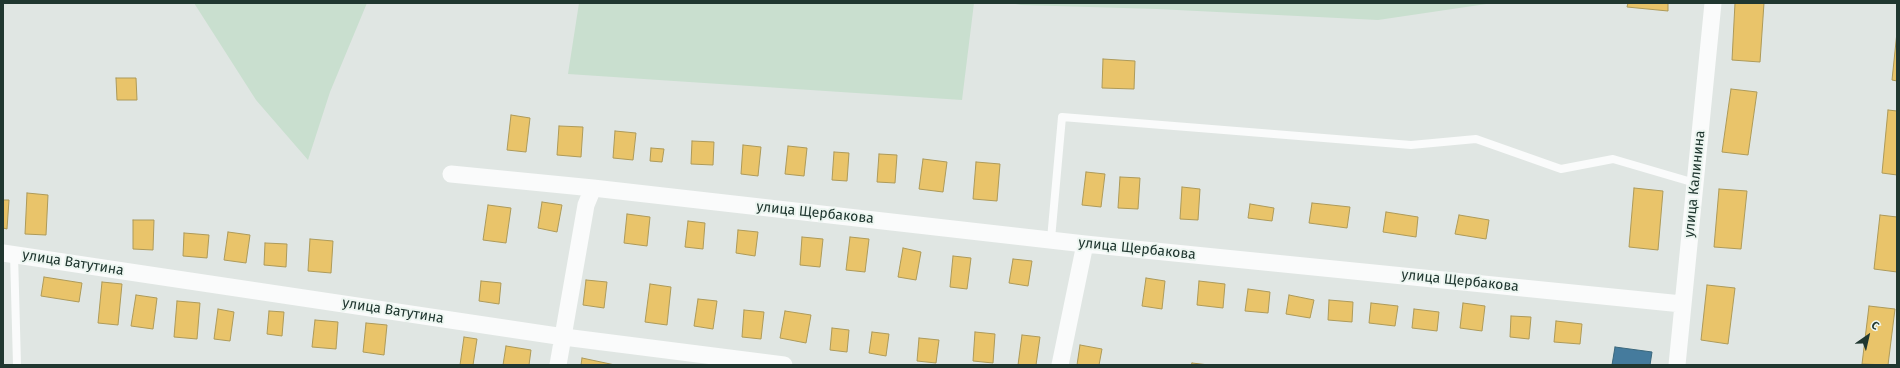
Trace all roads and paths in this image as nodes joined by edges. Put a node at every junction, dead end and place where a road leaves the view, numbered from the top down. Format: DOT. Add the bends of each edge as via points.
graph roads {
  1 [pos="1713,3"];
  2 [pos="451,174"];
  3 [pos="1695,183"];
  4 [pos="593,188"];
  5 [pos="1051,239"];
  6 [pos="1085,244"];
  7 [pos="8,253"];
  8 [pos="1682,304"];
  9 [pos="564,337"];
  10 [pos="17,365"];
  11 [pos="558,365"];
  12 [pos="784,365"];
  13 [pos="1060,365"];
  14 [pos="1677,365"];
  1 -- 3 [label="street, улица Калинина"];
  2 -- 4 [label="street, улица Щербакова"];
  3 -- 5 [label="lane" via="1613,159 1561,169 1476,139 1411,145 1062,117"];
  3 -- 8 [label="street, улица Калинина"];
  4 -- 5 [label="street, улица Щербакова"];
  4 -- 9 [label="street" via="586,205"];
  5 -- 6 [label="street, улица Щербакова"];
  6 -- 8 [label="street, улица Щербакова"];
  6 -- 13 [label="street"];
  7 -- 9 [label="street, улица Ватутина"];
  7 -- 10 [label="lane"];
  8 -- 14 [label="street, улица Калинина"];
  9 -- 11 [label="street"];
  9 -- 12 [label="street, улица Ватутина"];
}
